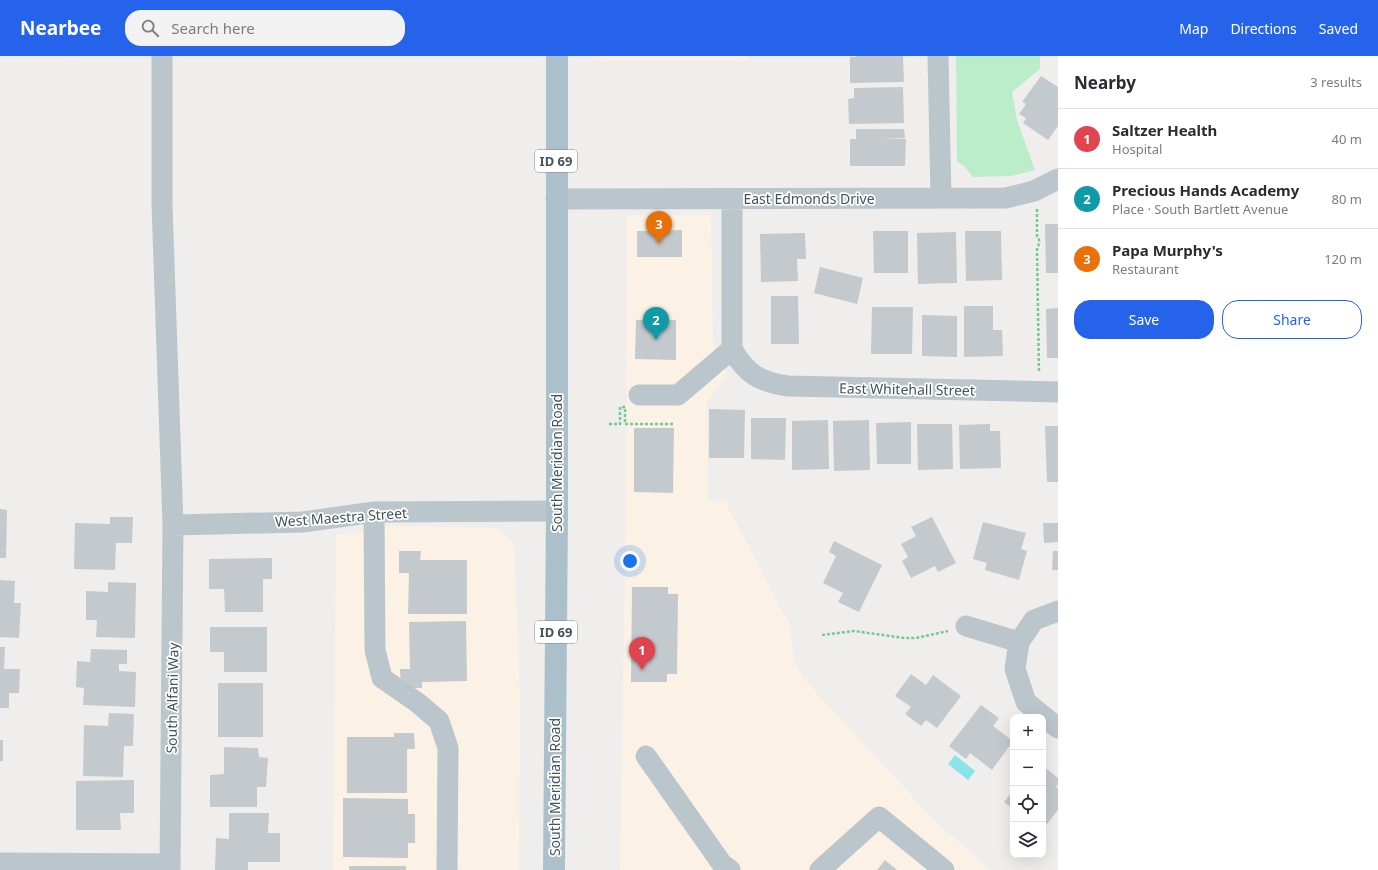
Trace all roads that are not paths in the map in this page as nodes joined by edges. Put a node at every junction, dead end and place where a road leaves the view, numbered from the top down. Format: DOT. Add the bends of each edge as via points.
graph roads {
  1 [pos="162,56"];
  2 [pos="557,56"];
  3 [pos="938,56"];
  4 [pos="1058,180"];
  5 [pos="941,198"];
  6 [pos="556,199"];
  7 [pos="732,199"];
  8 [pos="732,350"];
  9 [pos="1049,392"];
  10 [pos="639,395"];
  11 [pos="556,511"];
  12 [pos="374,512"];
  13 [pos="173,525"];
  14 [pos="1058,611"];
  15 [pos="966,626"];
  16 [pos="1019,642"];
  17 [pos="1058,728"];
  18 [pos="646,756"];
  19 [pos="0,863"];
  20 [pos="170,867"];
  21 [pos="447,870"];
  22 [pos="554,870"];
  23 [pos="730,870"];
  24 [pos="820,870"];
  25 [pos="944,870"];
  1 -- 13 [label="street, South Alfani Way" via="162,204"];
  2 -- 6 [label="main road, South Meridian Road / ID 69"];
  3 -- 5 [label="street"];
  4 -- 5 [label="street, East Edmonds Drive" via="1034,191 1006,198"];
  5 -- 7 [label="street, East Edmonds Drive"];
  6 -- 7 [label="street, East Edmonds Drive"];
  6 -- 11 [label="main road, South Meridian Road / ID 69"];
  7 -- 8 [label="street"];
  8 -- 9 [label="street, East Whitehall Street" via="738,361 758,378 788,386"];
  8 -- 10 [label="street" via="678,395"];
  11 -- 12 [label="street, West Maestra Street"];
  11 -- 22 [label="main road, South Meridian Road / ID 69"];
  12 -- 13 [label="street, West Maestra Street" via="304,522"];
  12 -- 21 [label="street" via="374,650 382,678 418,703 439,722 448,748"];
  13 -- 20 [label="street, South Alfani Way"];
  14 -- 16 [label="street" via="1034,620"];
  15 -- 16 [label="street"];
  16 -- 17 [label="street" via="1015,669 1026,702"];
  18 -- 23 [label="street" via="722,864"];
  19 -- 20 [label="street"];
  24 -- 25 [label="street" via="879,817"];
}
